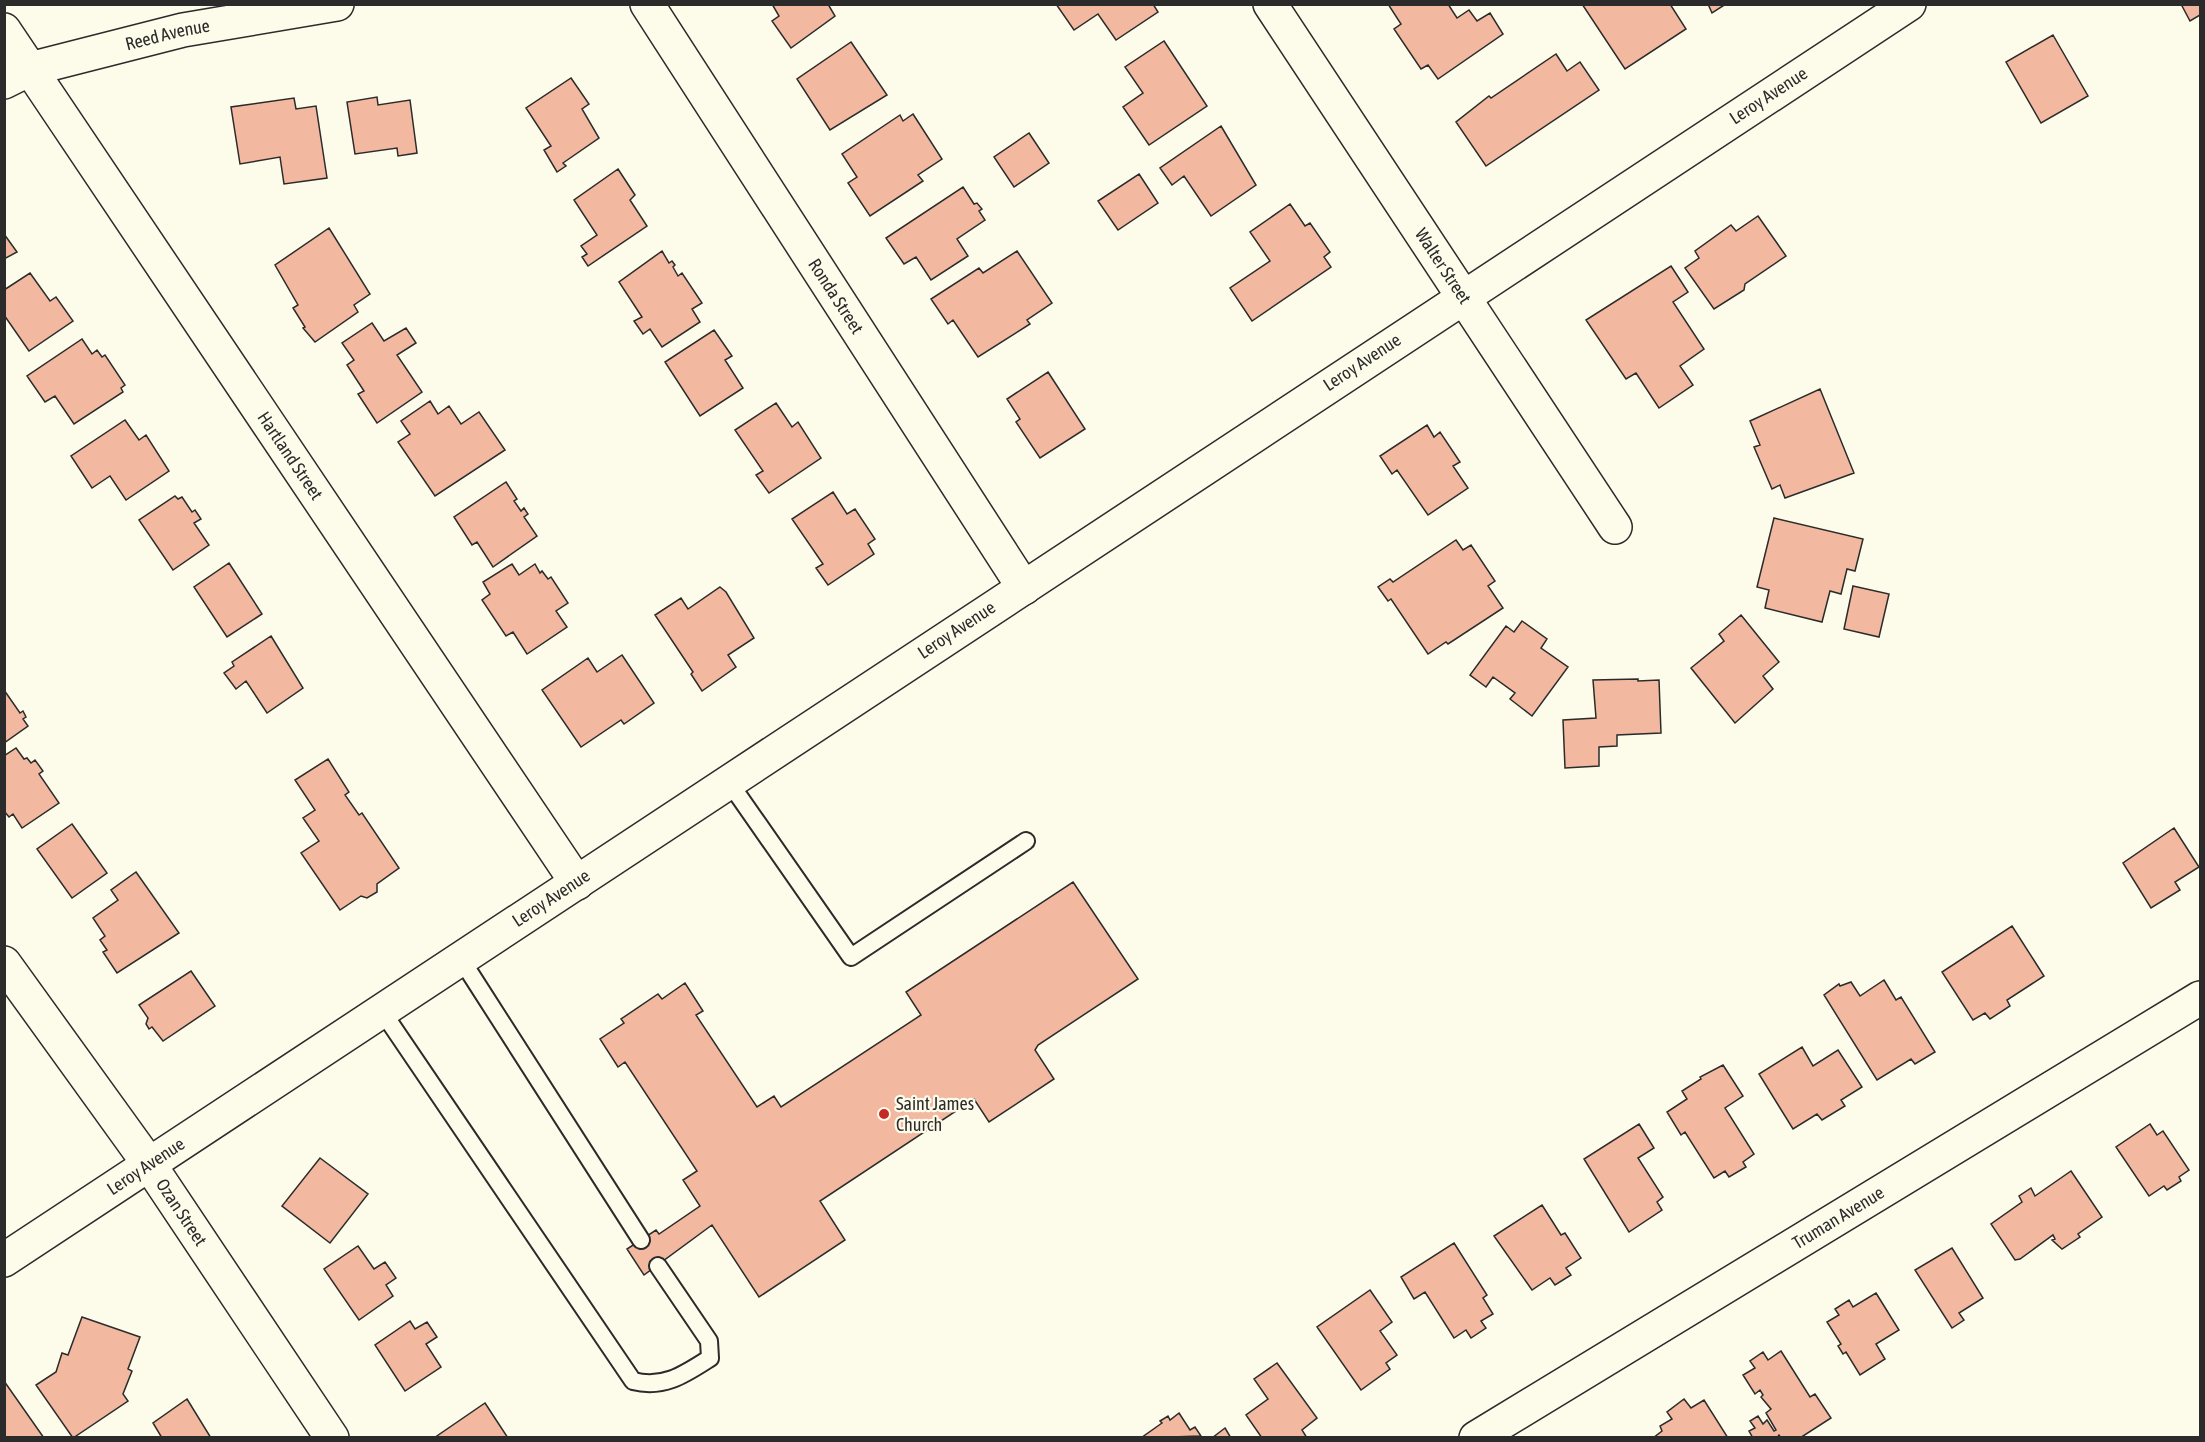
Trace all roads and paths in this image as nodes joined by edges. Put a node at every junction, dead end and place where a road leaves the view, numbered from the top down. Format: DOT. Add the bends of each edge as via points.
graph roads {
  1 [pos="337,4"];
  2 [pos="647,4"];
  3 [pos="1270,4"];
  4 [pos="1909,4"];
  5 [pos="4,30"];
  6 [pos="17,76"];
  7 [pos="1462,296"];
  8 [pos="1615,528"];
  9 [pos="1024,588"];
  10 [pos="729,782"];
  11 [pos="1026,841"];
  12 [pos="577,883"];
  13 [pos="461,959"];
  14 [pos="4,963"];
  15 [pos="2200,998"];
  16 [pos="382,1011"];
  17 [pos="149,1164"];
  18 [pos="641,1240"];
  19 [pos="4,1260"];
  20 [pos="658,1266"];
  21 [pos="332,1437"];
  22 [pos="1476,1437"];
  1 -- 6 [label="street, Reed Avenue" via="183,30"];
  2 -- 9 [label="street, Ronda Street"];
  3 -- 7 [label="street, Walter Street"];
  4 -- 7 [label="street, Leroy Avenue"];
  5 -- 6 [label="street, Hartland Street"];
  6 -- 12 [label="street, Hartland Street"];
  7 -- 8 [label="street, Walter Street"];
  7 -- 9 [label="street, Leroy Avenue"];
  9 -- 10 [label="street, Leroy Avenue"];
  10 -- 11 [label="lane" via="851,957"];
  10 -- 12 [label="street, Leroy Avenue"];
  12 -- 13 [label="street, Leroy Avenue"];
  13 -- 16 [label="street, Leroy Avenue"];
  13 -- 18 [label="lane"];
  14 -- 17 [label="street, Ozan Street"];
  15 -- 22 [label="street, Truman Avenue"];
  16 -- 17 [label="street, Leroy Avenue"];
  16 -- 20 [label="lane" via="633,1381 651,1386 687,1373 710,1358 709,1341"];
  17 -- 19 [label="street, Leroy Avenue"];
  17 -- 21 [label="street, Ozan Street"];
}
